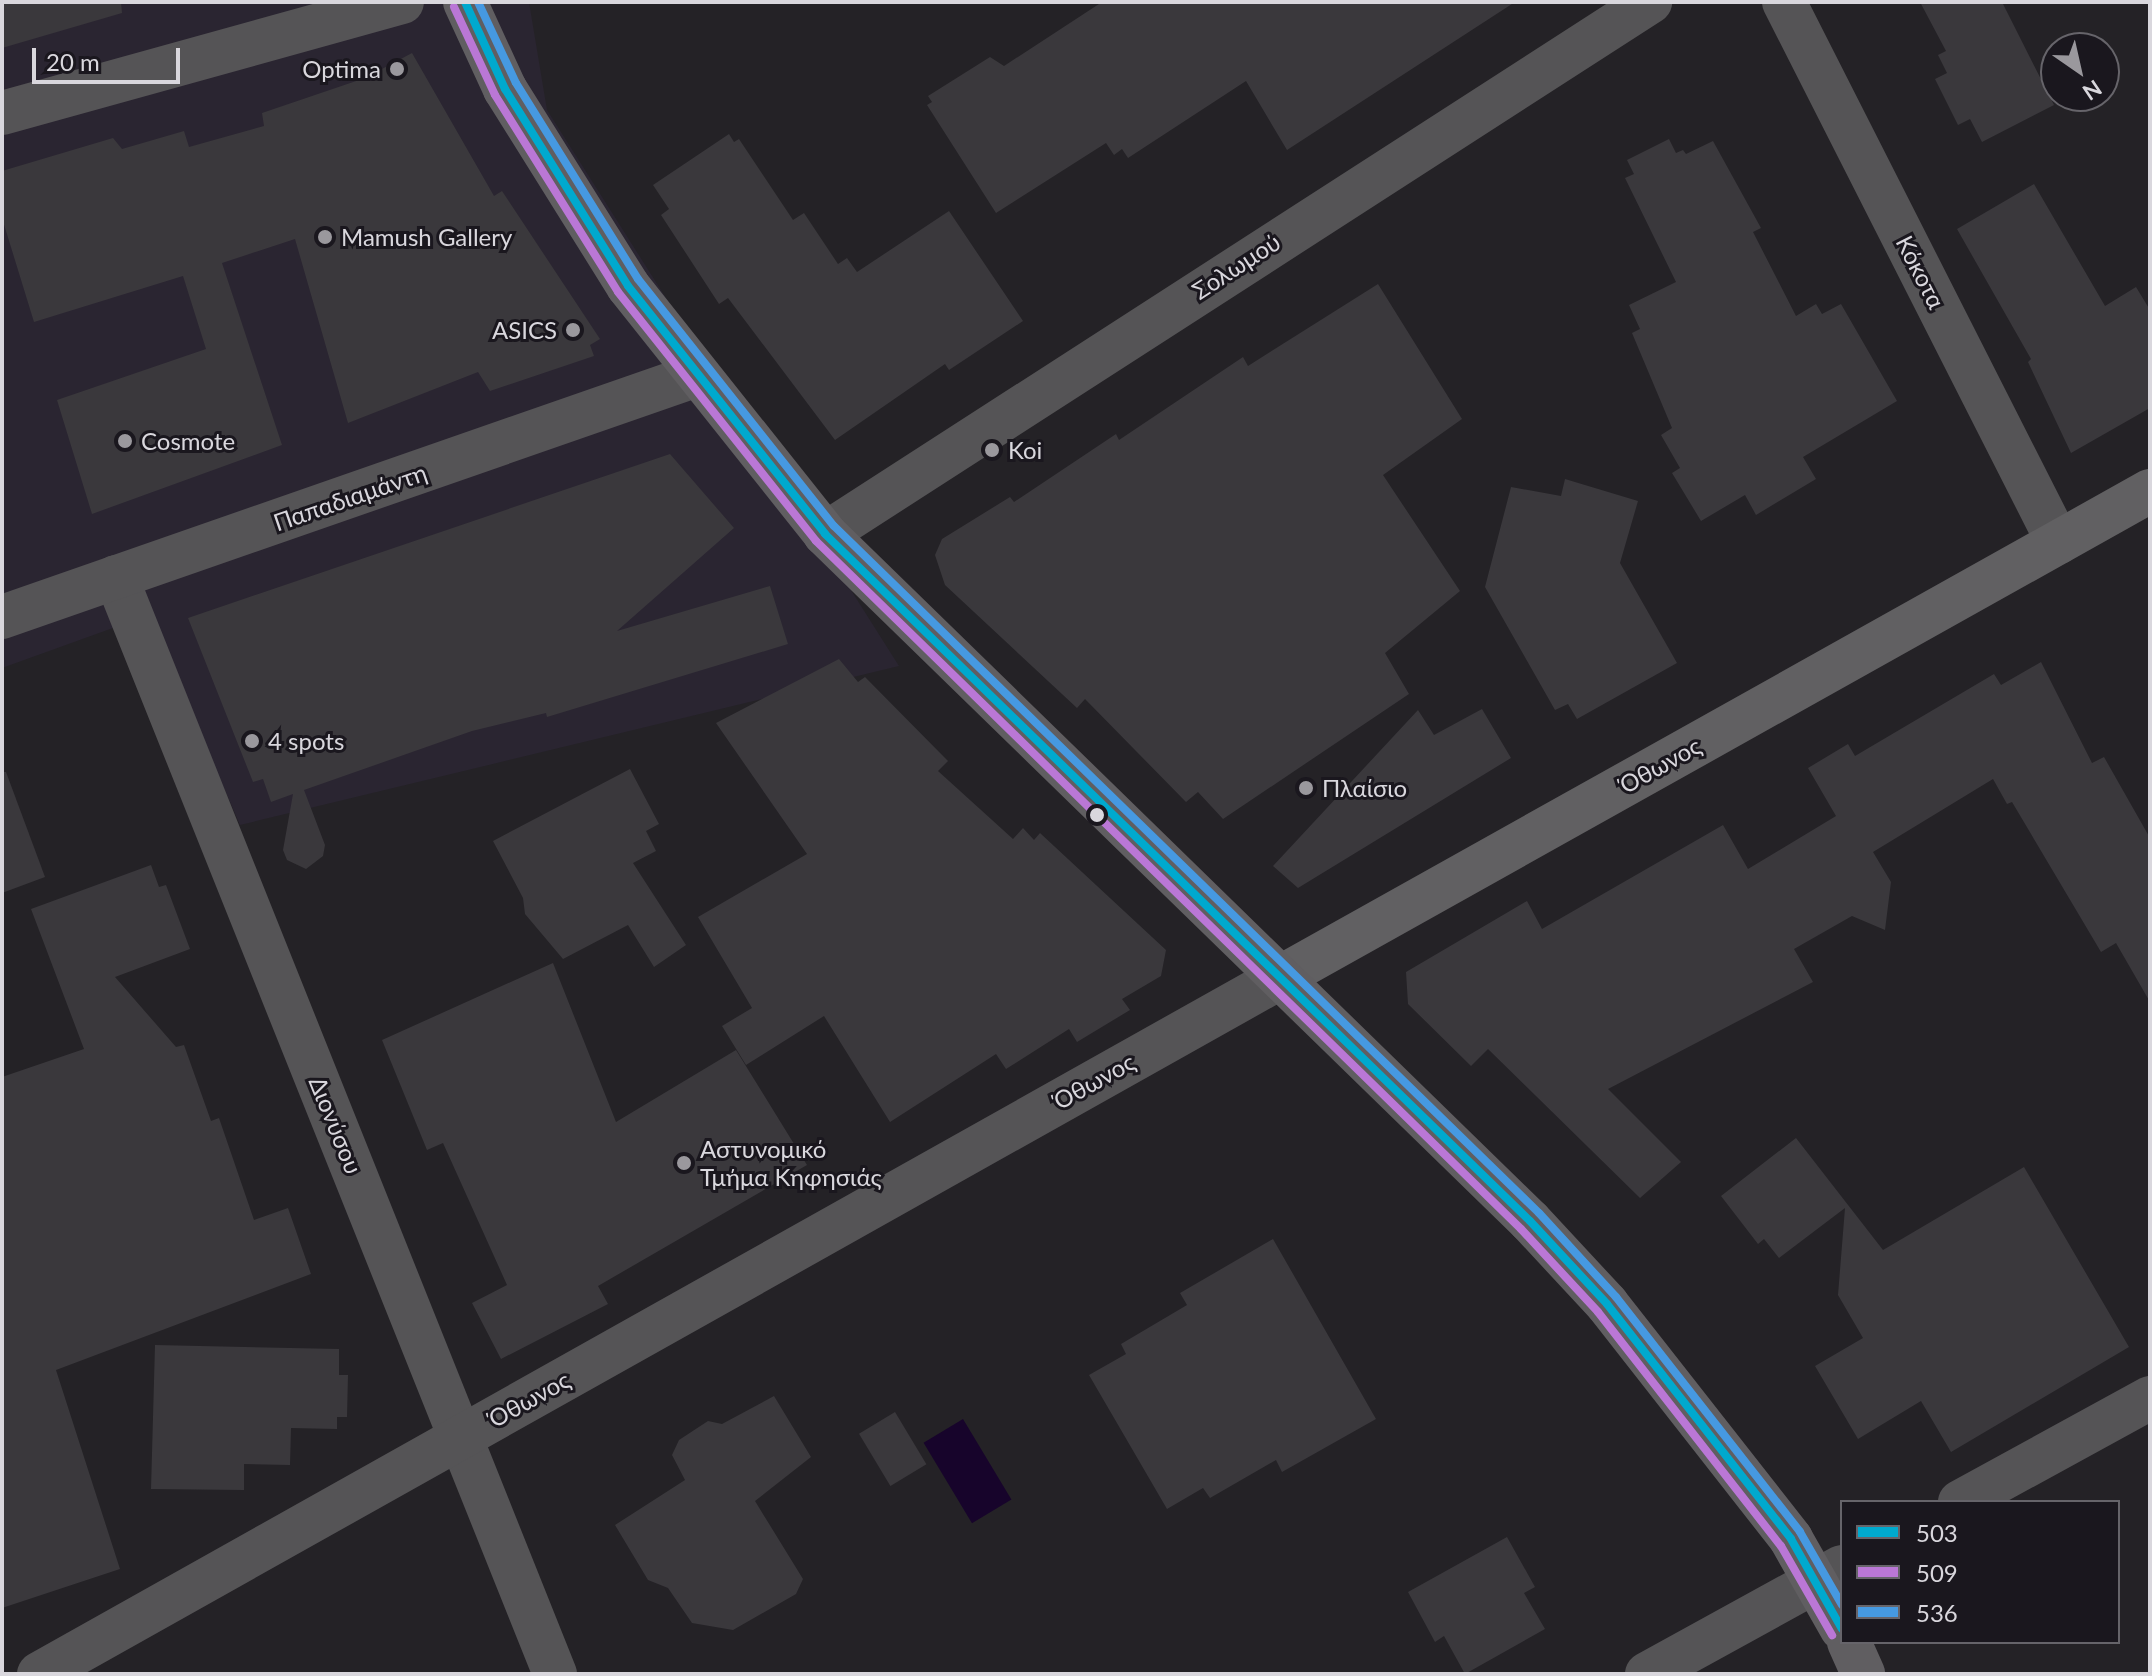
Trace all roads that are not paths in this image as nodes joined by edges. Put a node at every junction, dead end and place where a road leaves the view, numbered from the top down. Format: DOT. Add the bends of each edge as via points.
graph roads {
  1 [pos="402,2"];
  2 [pos="465,2"];
  3 [pos="1650,2"];
  4 [pos="1784,2"];
  5 [pos="2,113"];
  6 [pos="697,375"];
  7 [pos="2150,491"];
  8 [pos="825,534"];
  9 [pos="2058,542"];
  10 [pos="116,577"];
  11 [pos="2,617"];
  12 [pos="1281,977"];
  13 [pos="2150,1398"];
  14 [pos="460,1438"];
  15 [pos="1964,1500"];
  16 [pos="1829,1574"];
  17 [pos="1840,1621"];
  18 [pos="1850,1644"];
  19 [pos="39,1674"];
  20 [pos="555,1674"];
  21 [pos="1647,1674"];
  22 [pos="1863,1674"];
  1 -- 5 [label="street"];
  2 -- 6 [label="main road" via="505,89 567,190 628,286"];
  3 -- 8 [label="street, Σολωμού"];
  4 -- 9 [label="street, Κόκοτα"];
  6 -- 8 [label="main road"];
  6 -- 10 [label="street, Παπαδιαμάντη"];
  7 -- 9 [label="main road, Όθωνος"];
  8 -- 12 [label="main road"];
  9 -- 12 [label="main road, Όθωνος"];
  10 -- 11 [label="street, Παπαδιαμάντη"];
  10 -- 14 [label="street, Διονύσου"];
  12 -- 14 [label="street, Όθωνος"];
  12 -- 16 [label="main road" via="1607,1304"];
  13 -- 15 [label="street"];
  14 -- 19 [label="street, Όθωνος"];
  14 -- 20 [label="street, Διονύσου"];
  16 -- 17 [label="main road"];
  16 -- 21 [label="street"];
  18 -- 22 [label="main road"];
}
